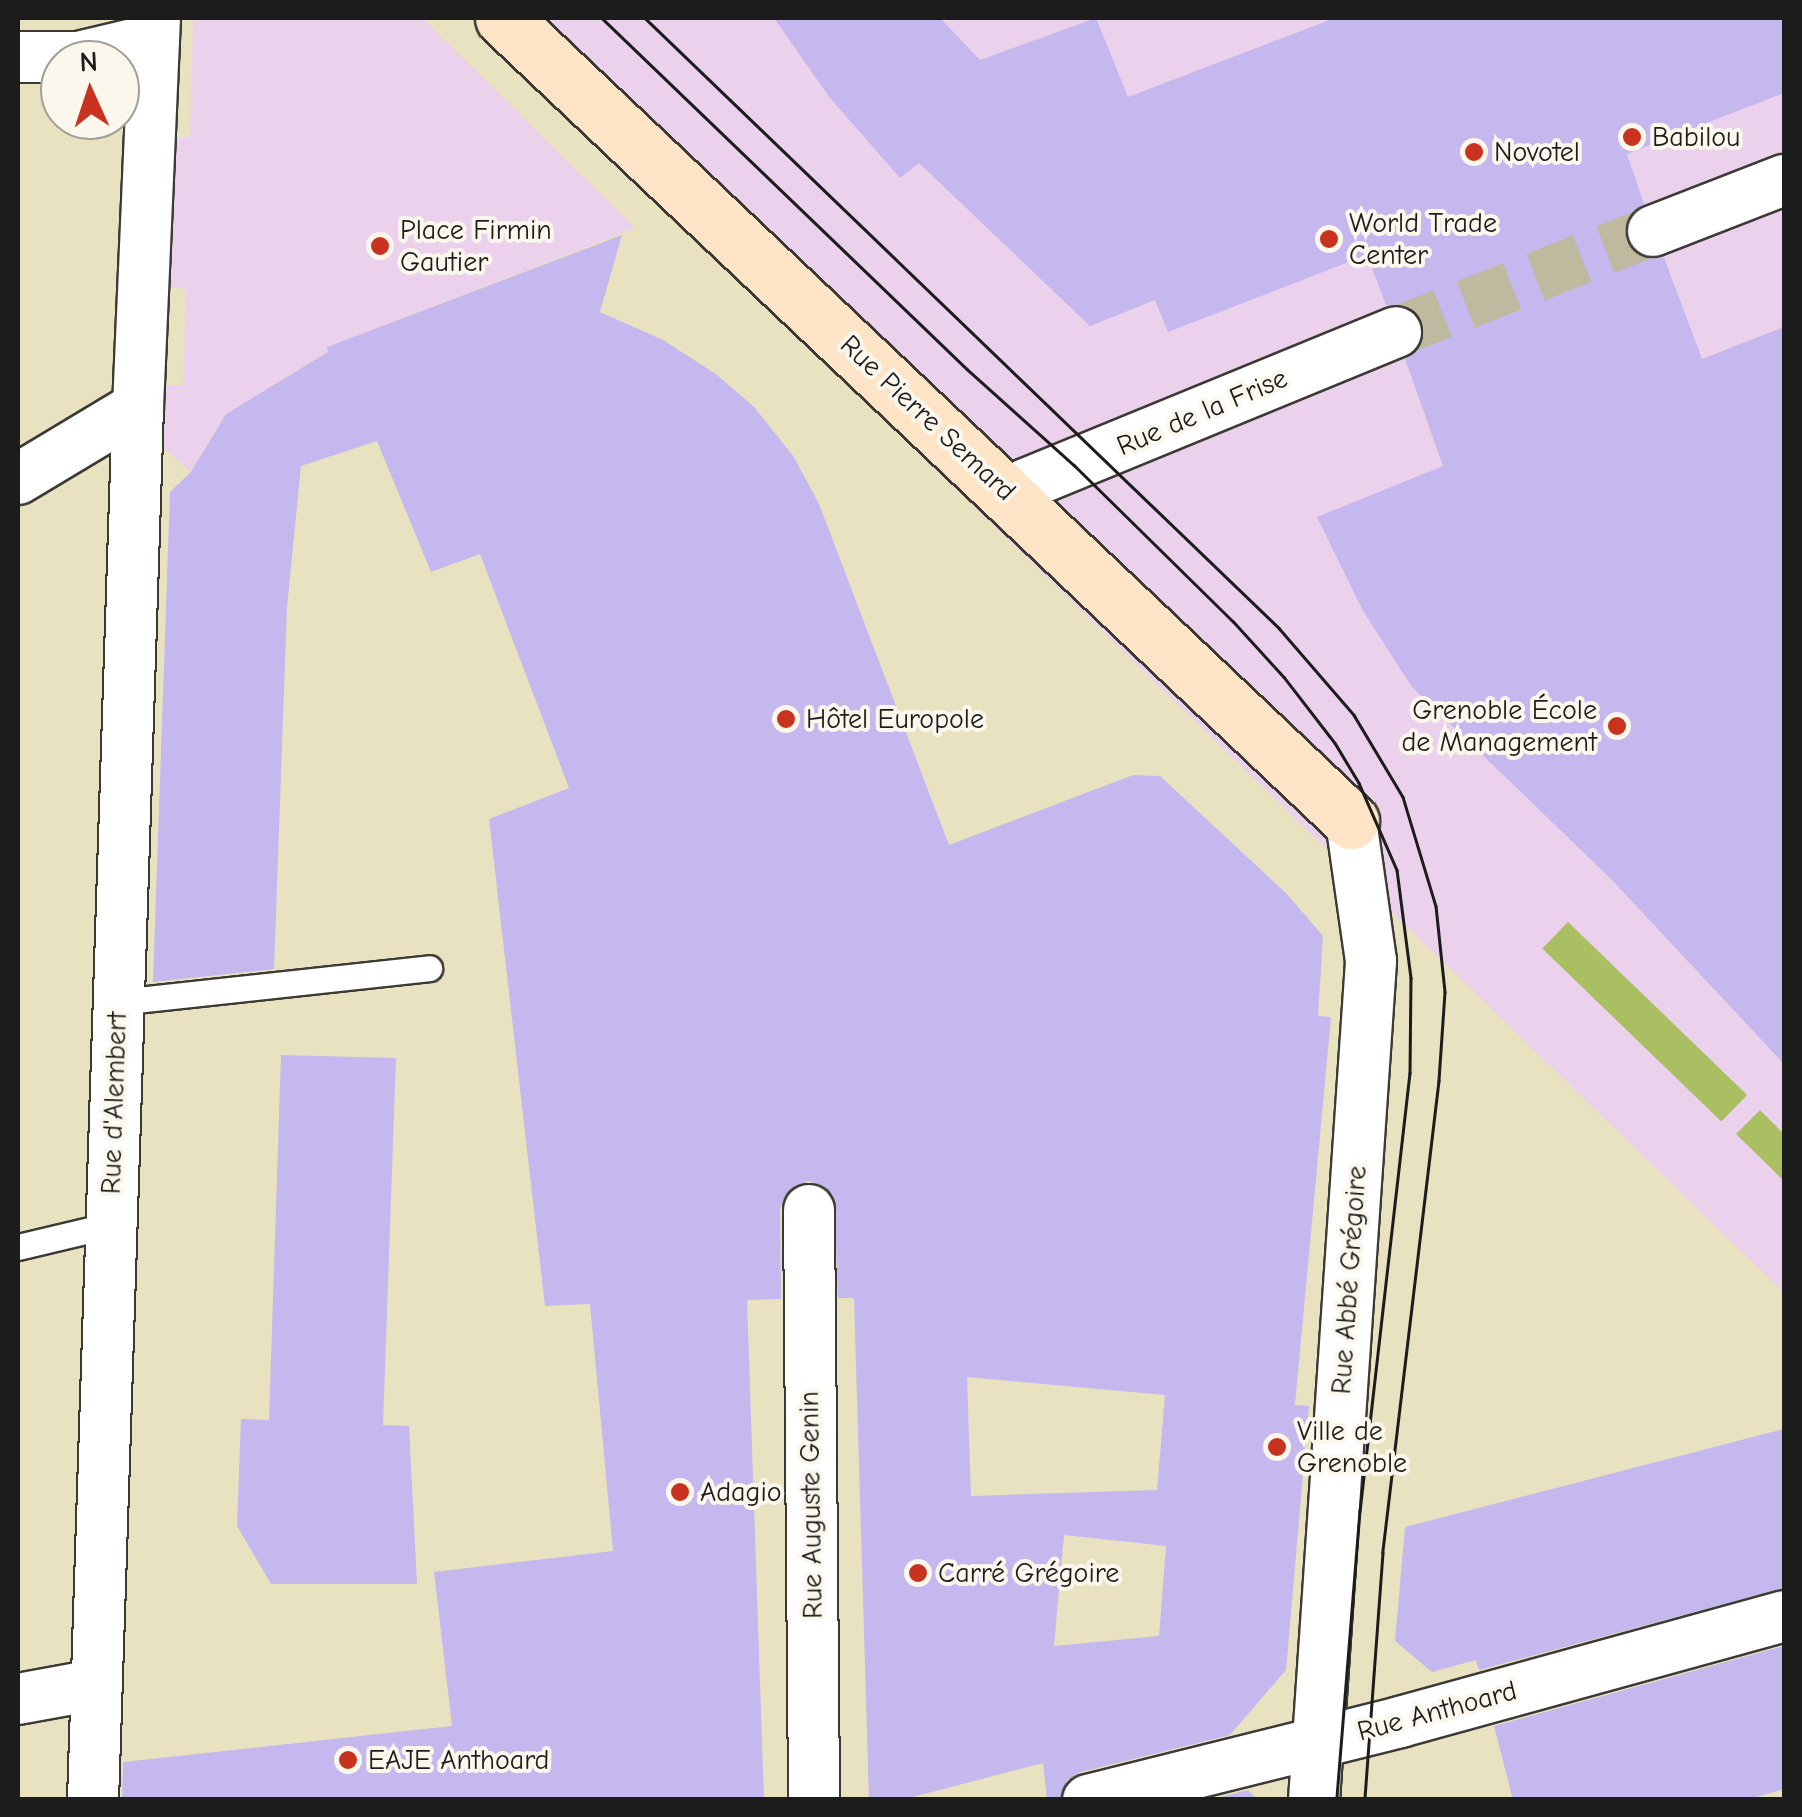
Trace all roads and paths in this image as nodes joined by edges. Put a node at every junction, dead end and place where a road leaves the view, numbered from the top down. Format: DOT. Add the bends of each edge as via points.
graph roads {
  1 [pos="503,18"];
  2 [pos="155,28"];
  3 [pos="18,57"];
  4 [pos="1784,180"];
  5 [pos="1653,231"];
  6 [pos="1396,332"];
  7 [pos="138,406"];
  8 [pos="18,480"];
  9 [pos="1010,496"];
  10 [pos="1351,821"];
  11 [pos="429,968"];
  12 [pos="118,1002"];
  13 [pos="809,1210"];
  14 [pos="110,1225"];
  15 [pos="18,1246"];
  16 [pos="1784,1616"];
  17 [pos="94,1686"];
  18 [pos="18,1699"];
  19 [pos="1318,1742"];
  20 [pos="93,1800"];
  21 [pos="814,1800"];
  22 [pos="1088,1800"];
  23 [pos="1314,1800"];
  1 -- 9 [label="street, Rue Pierre Semard"];
  2 -- 3 [label="street" via="78,57"];
  2 -- 7 [label="street"];
  4 -- 5 [label="street"];
  6 -- 9 [label="street, Rue de la Frise"];
  7 -- 8 [label="street"];
  7 -- 12 [label="street, Rue d'Alembert"];
  9 -- 10 [label="street, Rue Pierre Semard"];
  10 -- 19 [label="street, Rue Abbé Grégoire" via="1371,962"];
  11 -- 12 [label="lane"];
  12 -- 14 [label="street, Rue d'Alembert"];
  13 -- 21 [label="street, Rue Auguste Genin"];
  14 -- 15 [label="lane"];
  14 -- 17 [label="street, Rue d'Alembert"];
  16 -- 19 [label="street, Rue Anthoard"];
  17 -- 18 [label="street"];
  17 -- 20 [label="street, Rue d'Alembert"];
  19 -- 22 [label="street, Rue Anthoard"];
  19 -- 23 [label="street, Rue Abbé Grégoire"];
}
